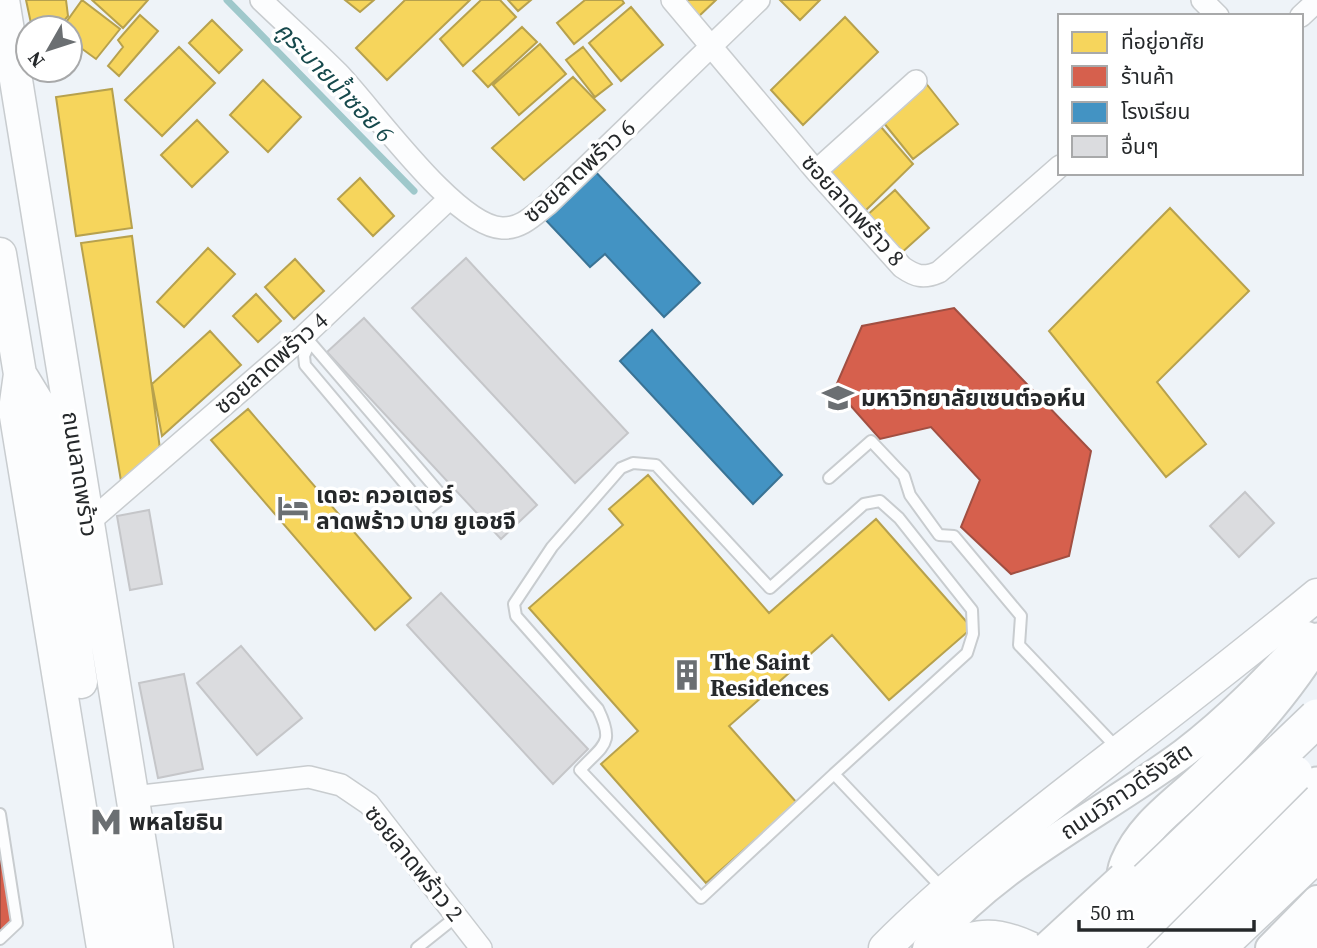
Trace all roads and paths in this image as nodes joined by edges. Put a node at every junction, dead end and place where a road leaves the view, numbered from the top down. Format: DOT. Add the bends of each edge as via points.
graph roads {
  1 [pos="3,0"];
  2 [pos="261,0"];
  3 [pos="672,0"];
  4 [pos="759,0"];
  5 [pos="1202,0"];
  6 [pos="1317,1"];
  7 [pos="1216,14"];
  8 [pos="1303,14"];
  9 [pos="711,47"];
  10 [pos="916,80"];
  11 [pos="1058,168"];
  12 [pos="816,171"];
  13 [pos="449,199"];
  14 [pos="0,254"];
  15 [pos="6,333"];
  16 [pos="307,339"];
  17 [pos="20,374"];
  18 [pos="829,478"];
  19 [pos="88,523"];
  20 [pos="1317,595"];
  21 [pos="1317,624"];
  22 [pos="1317,640"];
  23 [pos="1317,701"];
  24 [pos="1317,718"];
  25 [pos="1120,751"];
  26 [pos="1317,751"];
  27 [pos="834,774"];
  28 [pos="1317,784"];
  29 [pos="133,797"];
  30 [pos="0,814"];
  31 [pos="1317,817"];
  32 [pos="1317,856"];
  33 [pos="946,893"];
  34 [pos="1317,900"];
  35 [pos="457,916"];
  36 [pos="1317,934"];
  37 [pos="0,939"];
  38 [pos="103,948"];
  39 [pos="126,948"];
  40 [pos="157,948"];
  41 [pos="416,948"];
  42 [pos="481,948"];
  43 [pos="885,948"];
  44 [pos="927,948"];
  45 [pos="940,948"];
  46 [pos="1030,948"];
  47 [pos="1049,948"];
  48 [pos="1077,948"];
  49 [pos="1120,948"];
  50 [pos="1150,948"];
  51 [pos="1173,948"];
  52 [pos="1220,948"];
  53 [pos="1270,948"];
  54 [pos="1303,948"];
  1 -- 19 [label="main road, ถนนลาดพร้าว"];
  2 -- 13 [label="street, ซอยลาดพร้าว 6" via="338,74"];
  3 -- 9 [label="street, ซอยลาดพร้าว 8"];
  4 -- 9 [label="street, ซอยลาดพร้าว 6"];
  5 -- 7 [label="street"];
  6 -- 8 [label="street"];
  9 -- 12 [label="street, ซอยลาดพร้าว 8"];
  9 -- 13 [label="street, ซอยลาดพร้าว 6" via="520,226 500,228"];
  10 -- 12 [label="street"];
  11 -- 12 [label="street, ซอยลาดพร้าว 8" via="929,276 915,276 902,267"];
  13 -- 16 [label="street, ซอยลาดพร้าว 4"];
  14 -- 15 [label="main road"];
  15 -- 17 [label="main road"];
  16 -- 16 [label="lane" via="443,497 427,510 305,365"];
  16 -- 19 [label="street, ซอยลาดพร้าว 4"];
  17 -- 38 [label="main road" via="15,410"];
  17 -- 39 [label="main road" via="39,405"];
  18 -- 25 [label="lane" via="870,441 904,476 910,495 939,535 954,536 1021,616 1019,645"];
  19 -- 29 [label="main road, ถนนลาดพร้าว"];
  20 -- 25 [label="main road"];
  21 -- 44 [label="main road, ถนนวิภาวดีรังสิต" via="1261,687 1220,724 998,879 948,922"];
  22 -- 50 [label="highway" via="1296,676 1212,770 1146,830 1127,864 1123,883 1133,925"];
  23 -- 47 [label="highway, bridge"];
  24 -- 48 [label="highway, bridge"];
  25 -- 33 [label="main road" via="1021,827"];
  26 -- 49 [label="highway, bridge"];
  27 -- 27 [label="lane" via="701,898 580,770 607,739 605,724 598,709 516,616 514,604 552,547 621,468 633,463 656,465 770,588 864,504 880,501 900,518 972,610 973,634 967,653"];
  27 -- 33 [label="lane"];
  28 -- 50 [label="highway"];
  29 -- 35 [label="street, ซอยลาดพร้าว 2" via="309,778 341,785 369,804"];
  29 -- 40 [label="main road, ถนนลาดพร้าว"];
  30 -- 37 [label="lane" via="17,923"];
  31 -- 51 [label="highway" via="1213,923"];
  32 -- 52 [label="main road"];
  33 -- 43 [label="main road"];
  34 -- 53 [label="main road"];
  35 -- 41 [label="lane"];
  35 -- 42 [label="street, ซอยลาดพร้าว 2"];
  36 -- 54 [label="main road"];
  45 -- 46 [label="main road" via="980,936 1013,940"];
}
